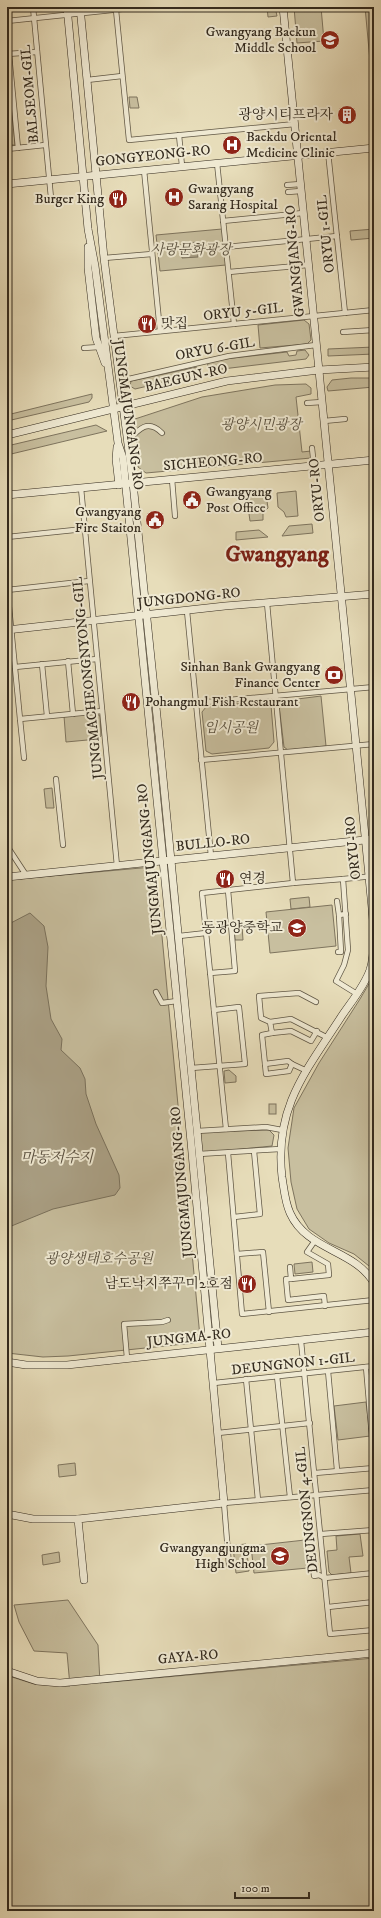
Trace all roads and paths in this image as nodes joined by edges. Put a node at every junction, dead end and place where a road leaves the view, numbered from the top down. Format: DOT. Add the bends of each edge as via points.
graph roads {
  1 [pos="32,7"];
  2 [pos="141,7"];
  3 [pos="283,7"];
  4 [pos="80,10"];
  5 [pos="116,10"];
  6 [pos="68,11"];
  7 [pos="34,18"];
  8 [pos="7,21"];
  9 [pos="37,52"];
  10 [pos="8,54"];
  11 [pos="122,76"];
  12 [pos="87,80"];
  13 [pos="295,124"];
  14 [pos="179,135"];
  15 [pos="46,145"];
  16 [pos="18,148"];
  17 [pos="374,148"];
  18 [pos="7,149"];
  19 [pos="328,152"];
  20 [pos="298,155"];
  21 [pos="217,163"];
  22 [pos="182,166"];
  23 [pos="144,170"];
  24 [pos="97,175"];
  25 [pos="83,176"];
  26 [pos="49,180"];
  27 [pos="7,184"];
  28 [pos="288,185"];
  29 [pos="301,187"];
  30 [pos="288,192"];
  31 [pos="51,198"];
  32 [pos="304,213"];
  33 [pos="223,222"];
  34 [pos="88,229"];
  35 [pos="337,236"];
  36 [pos="306,239"];
  37 [pos="226,246"];
  38 [pos="152,254"];
  39 [pos="104,258"];
  40 [pos="308,264"];
  41 [pos="229,272"];
  42 [pos="374,310"];
  43 [pos="345,313"];
  44 [pos="313,316"];
  45 [pos="234,324"];
  46 [pos="374,330"];
  47 [pos="160,331"];
  48 [pos="343,332"];
  49 [pos="114,336"];
  50 [pos="316,345"];
  51 [pos="99,347"];
  52 [pos="84,348"];
  53 [pos="374,367"];
  54 [pos="318,370"];
  55 [pos="110,376"];
  56 [pos="120,380"];
  57 [pos="322,402"];
  58 [pos="307,404"];
  59 [pos="122,406"];
  60 [pos="114,408"];
  61 [pos="345,419"];
  62 [pos="324,421"];
  63 [pos="162,433"];
  64 [pos="7,434"];
  65 [pos="126,443"];
  66 [pos="312,448"];
  67 [pos="374,460"];
  68 [pos="328,464"];
  69 [pos="374,464"];
  70 [pos="314,466"];
  71 [pos="172,479"];
  72 [pos="126,484"];
  73 [pos="81,488"];
  74 [pos="7,495"];
  75 [pos="176,516"];
  76 [pos="84,529"];
  77 [pos="7,537"];
  78 [pos="89,581"];
  79 [pos="7,586"];
  80 [pos="7,589"];
  81 [pos="374,594"];
  82 [pos="341,596"];
  83 [pos="267,603"];
  84 [pos="187,611"];
  85 [pos="143,615"];
  86 [pos="94,621"];
  87 [pos="9,629"];
  88 [pos="97,658"];
  89 [pos="68,662"];
  90 [pos="42,664"];
  91 [pos="15,667"];
  92 [pos="374,687"];
  93 [pos="350,690"];
  94 [pos="275,697"];
  95 [pos="195,703"];
  96 [pos="102,711"];
  97 [pos="73,714"];
  98 [pos="47,716"];
  99 [pos="20,719"];
  100 [pos="374,744"];
  101 [pos="356,746"];
  102 [pos="281,753"];
  103 [pos="24,758"];
  104 [pos="201,760"];
  105 [pos="56,779"];
  106 [pos="374,839"];
  107 [pos="365,840"];
  108 [pos="63,845"];
  109 [pos="7,846"];
  110 [pos="289,848"];
  111 [pos="211,856"];
  112 [pos="172,860"];
  113 [pos="163,861"];
  114 [pos="117,866"];
  115 [pos="26,875"];
  116 [pos="372,876"];
  117 [pos="7,877"];
  118 [pos="343,880"];
  119 [pos="293,884"];
  120 [pos="228,890"];
  121 [pos="337,901"];
  122 [pos="346,914"];
  123 [pos="339,915"];
  124 [pos="206,933"];
  125 [pos="179,936"];
  126 [pos="338,952"];
  127 [pos="374,956"];
  128 [pos="210,973"];
  129 [pos="156,992"];
  130 [pos="357,994"];
  131 [pos="177,1001"];
  132 [pos="316,1002"];
  133 [pos="214,1010"];
  134 [pos="270,1022"];
  135 [pos="317,1031"];
  136 [pos="272,1034"];
  137 [pos="328,1038"];
  138 [pos="265,1064"];
  139 [pos="292,1064"];
  140 [pos="219,1066"];
  141 [pos="191,1068"];
  142 [pos="307,1071"];
  143 [pos="226,1129"];
  144 [pos="282,1130"];
  145 [pos="197,1131"];
  146 [pos="280,1149"];
  147 [pos="254,1151"];
  148 [pos="228,1153"];
  149 [pos="199,1154"];
  150 [pos="234,1217"];
  151 [pos="314,1242"];
  152 [pos="237,1254"];
  153 [pos="290,1267"];
  154 [pos="291,1279"];
  155 [pos="374,1283"];
  156 [pos="374,1300"];
  157 [pos="325,1306"];
  158 [pos="269,1312"];
  159 [pos="168,1320"];
  160 [pos="374,1332"];
  161 [pos="301,1341"];
  162 [pos="214,1349"];
  163 [pos="127,1358"];
  164 [pos="7,1362"];
  165 [pos="374,1366"];
  166 [pos="366,1367"];
  167 [pos="328,1371"];
  168 [pos="305,1373"];
  169 [pos="277,1376"];
  170 [pos="246,1380"];
  171 [pos="214,1383"];
  172 [pos="310,1423"];
  173 [pos="281,1426"];
  174 [pos="251,1430"];
  175 [pos="218,1433"];
  176 [pos="374,1461"];
  177 [pos="374,1468"];
  178 [pos="337,1470"];
  179 [pos="315,1473"];
  180 [pos="374,1490"];
  181 [pos="317,1495"];
  182 [pos="290,1498"];
  183 [pos="258,1500"];
  184 [pos="224,1503"];
  185 [pos="7,1514"];
  186 [pos="78,1519"];
  187 [pos="374,1530"];
  188 [pos="321,1534"];
  189 [pos="312,1558"];
  190 [pos="229,1565"];
  191 [pos="374,1573"];
  192 [pos="325,1578"];
  193 [pos="84,1580"];
  194 [pos="374,1602"];
  195 [pos="328,1607"];
  196 [pos="374,1630"];
  197 [pos="374,1653"];
  198 [pos="7,1671"];
  1 -- 7 [label="street, BALSEOM-GIL"];
  2 -- 5 [label="street"];
  3 -- 13 [label="street, GWANGJANG-RO"];
  4 -- 5 [label="street"];
  4 -- 6 [label="street"];
  4 -- 12 [label="street, JUNGMAJUNGANG-RO"];
  5 -- 11 [label="street"];
  6 -- 7 [label="street"];
  6 -- 25 [label="street, JUNGMAJUNGANG-RO"];
  7 -- 8 [label="street"];
  7 -- 9 [label="street, BALSEOM-GIL"];
  9 -- 10 [label="street"];
  9 -- 15 [label="street, BALSEOM-GIL"];
  10 -- 16 [label="street"];
  11 -- 12 [label="street"];
  11 -- 14 [label="street" via="130,140"];
  12 -- 24 [label="street, JUNGMAJUNGANG-RO"];
  13 -- 14 [label="street"];
  13 -- 20 [label="street, GWANGJANG-RO"];
  14 -- 22 [label="street"];
  15 -- 16 [label="street"];
  15 -- 26 [label="street, BALSEOM-GIL"];
  16 -- 18 [label="street"];
  17 -- 19 [label="street, GONGYEONG-RO"];
  19 -- 20 [label="street, GONGYEONG-RO"];
  19 -- 35 [label="street, ORYU 1-GIL"];
  20 -- 21 [label="street, GONGYEONG-RO"];
  20 -- 29 [label="street, GWANGJANG-RO"];
  21 -- 22 [label="street, GONGYEONG-RO"];
  21 -- 33 [label="street"];
  22 -- 23 [label="street, GONGYEONG-RO"];
  23 -- 24 [label="street, GONGYEONG-RO"];
  23 -- 38 [label="street"];
  24 -- 25 [label="street, GONGYEONG-RO"];
  24 -- 39 [label="street, JUNGMAJUNGANG-RO"];
  25 -- 26 [label="street, GONGYEONG-RO"];
  25 -- 34 [label="street, JUNGMAJUNGANG-RO"];
  26 -- 27 [label="street, GONGYEONG-RO"];
  26 -- 31 [label="street, BALSEOM-GIL"];
  28 -- 29 [label="street"];
  29 -- 30 [label="street"];
  29 -- 32 [label="street, GWANGJANG-RO"];
  32 -- 33 [label="street"];
  32 -- 36 [label="street, GWANGJANG-RO"];
  33 -- 37 [label="street"];
  34 -- 51 [label="street" via="88,268"];
  34 -- 55 [label="street, JUNGMAJUNGANG-RO"];
  35 -- 36 [label="street"];
  35 -- 43 [label="street, ORYU 1-GIL"];
  36 -- 37 [label="street"];
  36 -- 40 [label="street, GWANGJANG-RO"];
  37 -- 41 [label="street"];
  38 -- 39 [label="street"];
  38 -- 47 [label="street"];
  39 -- 49 [label="street, JUNGMAJUNGANG-RO"];
  40 -- 41 [label="street"];
  40 -- 44 [label="street, GWANGJANG-RO"];
  41 -- 45 [label="street"];
  42 -- 43 [label="street, ORYU 5-GIL"];
  43 -- 44 [label="street, ORYU 5-GIL"];
  44 -- 45 [label="street, ORYU 5-GIL"];
  44 -- 50 [label="street, GWANGJANG-RO"];
  45 -- 47 [label="street, ORYU 5-GIL"];
  46 -- 48 [label="street"];
  47 -- 49 [label="street, ORYU 5-GIL"];
  49 -- 56 [label="street, JUNGMAJUNGANG-RO"];
  50 -- 54 [label="street, GWANGJANG-RO"];
  50 -- 56 [label="street, ORYU 6-GIL" via="222,357"];
  51 -- 52 [label="street"];
  51 -- 55 [label="street"];
  53 -- 54 [label="street, BAEGUN-RO"];
  54 -- 57 [label="street, ORYU-RO"];
  54 -- 59 [label="street, BAEGUN-RO" via="227,382"];
  55 -- 60 [label="street, JUNGMAJUNGANG-RO"];
  56 -- 59 [label="street, JUNGMAJUNGANG-RO"];
  57 -- 58 [label="street"];
  57 -- 62 [label="street, ORYU-RO"];
  59 -- 60 [label="street, BAEGUN-RO"];
  59 -- 65 [label="street, JUNGMAJUNGANG-RO"];
  60 -- 64 [label="street, BAEGUN-RO"];
  60 -- 72 [label="street, JUNGMAJUNGANG-RO"];
  61 -- 62 [label="street"];
  62 -- 68 [label="street, ORYU-RO"];
  63 -- 65 [label="street" via="149,426 140,428"];
  65 -- 72 [label="street, JUNGMAJUNGANG-RO"];
  66 -- 70 [label="street"];
  67 -- 68 [label="street, SICHEONG-RO"];
  67 -- 69 [label="street"];
  68 -- 70 [label="street, SICHEONG-RO"];
  68 -- 82 [label="street, ORYU-RO"];
  70 -- 71 [label="street, SICHEONG-RO"];
  71 -- 72 [label="street, SICHEONG-RO"];
  71 -- 75 [label="street"];
  72 -- 73 [label="street, SICHEONG-RO"];
  72 -- 85 [label="street, JUNGMAJUNGANG-RO"];
  73 -- 74 [label="street, SICHEONG-RO"];
  73 -- 76 [label="street, JUNGMACHEONGNYONG-GIL"];
  76 -- 77 [label="street"];
  76 -- 78 [label="street, JUNGMACHEONGNYONG-GIL"];
  78 -- 80 [label="street"];
  78 -- 86 [label="street, JUNGMACHEONGNYONG-GIL"];
  79 -- 80 [label="street"];
  80 -- 87 [label="street"];
  81 -- 82 [label="street, JUNGDONG-RO"];
  82 -- 83 [label="street, JUNGDONG-RO"];
  82 -- 93 [label="street, ORYU-RO"];
  83 -- 84 [label="street, JUNGDONG-RO"];
  83 -- 94 [label="street"];
  84 -- 85 [label="street, JUNGDONG-RO"];
  84 -- 95 [label="street"];
  85 -- 86 [label="street, JUNGDONG-RO"];
  85 -- 112 [label="street, JUNGMAJUNGANG-RO"];
  85 -- 113 [label="street, JUNGMAJUNGANG-RO"];
  86 -- 87 [label="street, JUNGDONG-RO"];
  86 -- 88 [label="street, JUNGMACHEONGNYONG-GIL"];
  87 -- 91 [label="street"];
  88 -- 89 [label="street"];
  88 -- 96 [label="street, JUNGMACHEONGNYONG-GIL"];
  89 -- 90 [label="street"];
  89 -- 97 [label="street"];
  90 -- 91 [label="street"];
  90 -- 98 [label="street"];
  91 -- 99 [label="street"];
  92 -- 93 [label="street"];
  93 -- 94 [label="street"];
  93 -- 101 [label="street, ORYU-RO"];
  94 -- 95 [label="street"];
  94 -- 102 [label="street"];
  95 -- 104 [label="street"];
  96 -- 97 [label="street"];
  96 -- 114 [label="street, JUNGMACHEONGNYONG-GIL"];
  97 -- 98 [label="street"];
  98 -- 99 [label="street"];
  99 -- 103 [label="street"];
  100 -- 101 [label="street"];
  101 -- 102 [label="street"];
  101 -- 107 [label="street, ORYU-RO"];
  102 -- 104 [label="street"];
  102 -- 110 [label="street"];
  104 -- 111 [label="street"];
  105 -- 108 [label="street"];
  106 -- 107 [label="street, BULLO-RO"];
  107 -- 110 [label="street, BULLO-RO"];
  107 -- 116 [label="street, ORYU-RO"];
  109 -- 115 [label="street"];
  110 -- 111 [label="street, BULLO-RO"];
  110 -- 119 [label="street"];
  111 -- 112 [label="street, BULLO-RO"];
  112 -- 113 [label="street, BULLO-RO"];
  112 -- 125 [label="street, JUNGMAJUNGANG-RO"];
  113 -- 114 [label="street, BULLO-RO"];
  113 -- 131 [label="street, JUNGMAJUNGANG-RO"];
  114 -- 115 [label="street, BULLO-RO"];
  115 -- 117 [label="street, BULLO-RO"];
  116 -- 118 [label="street"];
  116 -- 127 [label="street, ORYU-RO"];
  118 -- 119 [label="street"];
  118 -- 122 [label="street"];
  119 -- 120 [label="street"];
  120 -- 124 [label="street" via="202,893"];
  120 -- 128 [label="street" via="235,971"];
  121 -- 123 [label="street"];
  122 -- 123 [label="street"];
  122 -- 130 [label="street" via="348,950 336,982"];
  123 -- 126 [label="street" via="341,952"];
  124 -- 125 [label="street"];
  124 -- 128 [label="street"];
  125 -- 141 [label="street, JUNGMAJUNGANG-RO"];
  127 -- 130 [label="street, ORYU-RO"];
  128 -- 133 [label="street"];
  129 -- 131 [label="street" via="162,1002"];
  130 -- 137 [label="street, ORYU-RO"];
  131 -- 162 [label="street, JUNGMAJUNGANG-RO"];
  132 -- 134 [label="street" via="299,993 259,996 261,1018"];
  133 -- 140 [label="street"];
  133 -- 140 [label="street" via="239,1008 244,1064"];
  134 -- 135 [label="street" via="291,1019"];
  134 -- 136 [label="street"];
  135 -- 136 [label="street" via="311,1041 292,1031"];
  135 -- 137 [label="street"];
  136 -- 138 [label="street" via="262,1035"];
  137 -- 142 [label="street, ORYU-RO"];
  138 -- 139 [label="street" via="288,1061"];
  138 -- 139 [label="street" via="266,1074 289,1071"];
  139 -- 142 [label="street"];
  140 -- 141 [label="street"];
  140 -- 143 [label="street"];
  141 -- 145 [label="street, JUNGMAJUNGANG-RO"];
  142 -- 144 [label="street, ORYU-RO" via="293,1095"];
  143 -- 144 [label="street" via="266,1126"];
  143 -- 145 [label="street"];
  144 -- 146 [label="street, ORYU-RO"];
  145 -- 149 [label="street, JUNGMAJUNGANG-RO"];
  146 -- 147 [label="street"];
  146 -- 151 [label="street, ORYU-RO" via="283,1184 290,1213 300,1230"];
  147 -- 148 [label="street"];
  147 -- 150 [label="street" via="260,1214"];
  148 -- 149 [label="street"];
  148 -- 150 [label="street"];
  149 -- 162 [label="street, JUNGMAJUNGANG-RO"];
  150 -- 152 [label="street"];
  151 -- 154 [label="street" via="307,1252 328,1264 329,1275"];
  151 -- 155 [label="street, ORYU-RO" via="350,1260 369,1274"];
  152 -- 158 [label="street" via="263,1252"];
  152 -- 158 [label="street" via="242,1314"];
  153 -- 154 [label="street"];
  154 -- 157 [label="street" via="286,1279 288,1300 324,1296"];
  156 -- 157 [label="street"];
  157 -- 158 [label="street"];
  159 -- 163 [label="street" via="124,1324"];
  160 -- 161 [label="street, JUNGMA-RO"];
  161 -- 162 [label="street, JUNGMA-RO"];
  161 -- 168 [label="street, DEUNGNON 4-GIL"];
  162 -- 163 [label="street, JUNGMA-RO"];
  162 -- 171 [label="street, JUNGMAJUNGANG-RO"];
  163 -- 164 [label="street, JUNGMA-RO" via="67,1365 26,1365"];
  165 -- 166 [label="street, DEUNGNON 1-GIL"];
  166 -- 167 [label="street, DEUNGNON 1-GIL"];
  166 -- 176 [label="street"];
  167 -- 168 [label="street, DEUNGNON 1-GIL"];
  167 -- 178 [label="street"];
  168 -- 169 [label="street, DEUNGNON 1-GIL"];
  168 -- 172 [label="street, DEUNGNON 4-GIL"];
  169 -- 170 [label="street, DEUNGNON 1-GIL"];
  169 -- 173 [label="street"];
  170 -- 171 [label="street, DEUNGNON 1-GIL"];
  170 -- 174 [label="street"];
  171 -- 175 [label="street, JUNGMAJUNGANG-RO"];
  172 -- 173 [label="street"];
  172 -- 179 [label="street, DEUNGNON 4-GIL"];
  173 -- 174 [label="street"];
  173 -- 182 [label="street"];
  174 -- 175 [label="street"];
  174 -- 183 [label="street"];
  175 -- 184 [label="street, JUNGMAJUNGANG-RO"];
  177 -- 178 [label="street"];
  178 -- 179 [label="street"];
  179 -- 181 [label="street, DEUNGNON 4-GIL"];
  180 -- 181 [label="street"];
  181 -- 182 [label="street"];
  181 -- 188 [label="street, DEUNGNON 4-GIL"];
  182 -- 183 [label="street"];
  183 -- 184 [label="street"];
  184 -- 186 [label="street"];
  184 -- 190 [label="street"];
  185 -- 186 [label="street" via="33,1519"];
  186 -- 193 [label="street"];
  187 -- 188 [label="street"];
  188 -- 192 [label="street, DEUNGNON 4-GIL"];
  189 -- 192 [label="street" via="314,1576"];
  191 -- 192 [label="street"];
  192 -- 195 [label="street, DEUNGNON 4-GIL"];
  194 -- 195 [label="street"];
  195 -- 196 [label="street, DEUNGNON 4-GIL" via="330,1634"];
  197 -- 198 [label="street, GAYA-RO" via="60,1682 30,1679"];
}
